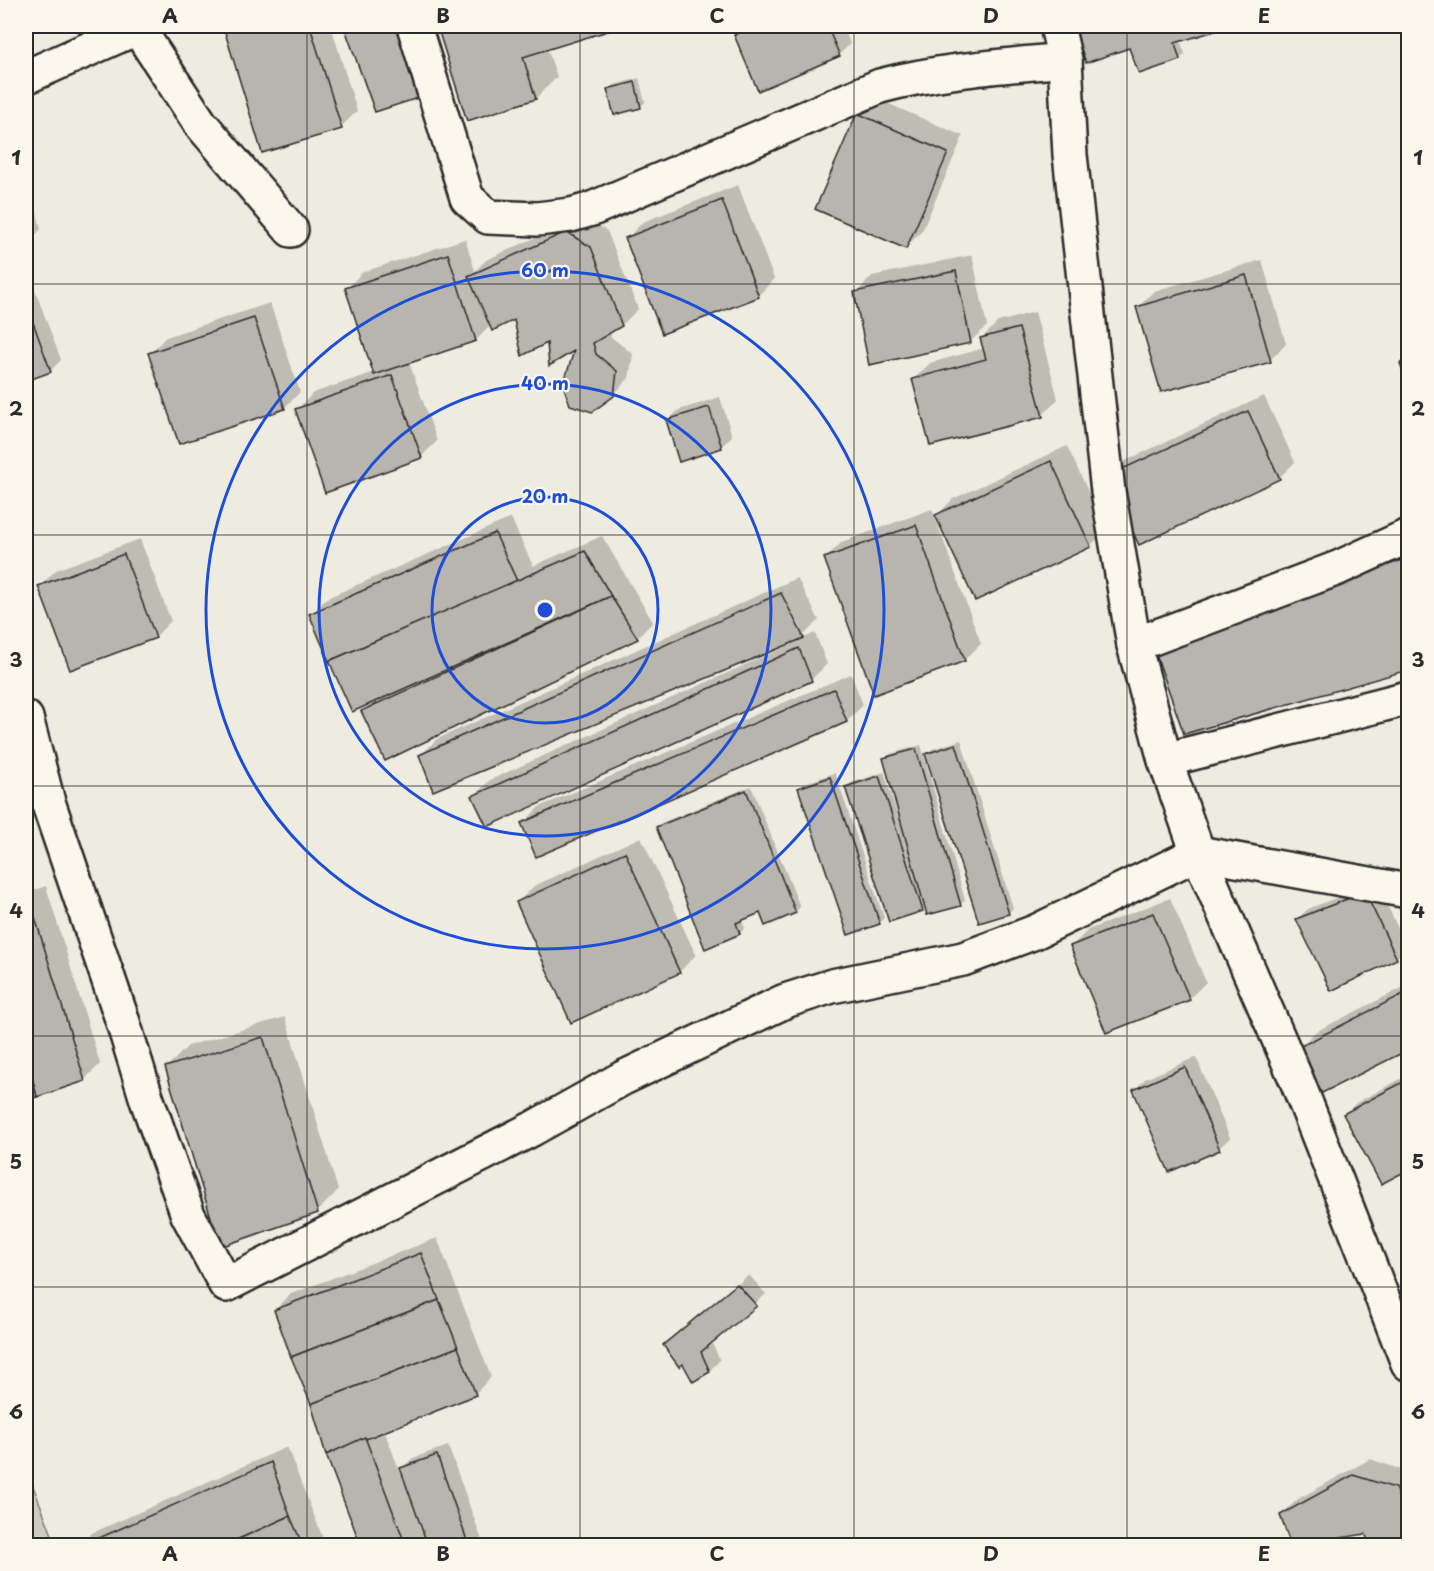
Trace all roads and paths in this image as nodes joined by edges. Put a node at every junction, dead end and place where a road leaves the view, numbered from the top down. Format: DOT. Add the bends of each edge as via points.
graph roads {
  1 [pos="139,26"];
  2 [pos="414,26"];
  3 [pos="1057,26"];
  4 [pos="1065,60"];
  5 [pos="26,77"];
  6 [pos="291,230"];
  7 [pos="1408,536"];
  8 [pos="1134,645"];
  9 [pos="1408,698"];
  10 [pos="26,717"];
  11 [pos="1165,760"];
  12 [pos="1198,853"];
  13 [pos="1408,891"];
  14 [pos="1408,1363"];
  1 -- 5 [label="street"];
  1 -- 6 [label="street" via="200,123"];
  2 -- 4 [label="street" via="466,198 488,217 537,219 592,208 890,83 949,72"];
  3 -- 4 [label="street"];
  4 -- 8 [label="street" via="1070,155 1091,350 1108,491"];
  7 -- 8 [label="street" via="1338,568"];
  8 -- 11 [label="street"];
  9 -- 11 [label="street"];
  10 -- 12 [label="street" via="48,802 147,1100 188,1215 226,1285 532,1130 622,1078 784,1000 963,959 1035,932"];
  11 -- 12 [label="street"];
  12 -- 13 [label="street"];
  12 -- 14 [label="street" via="1297,1082"];
}
